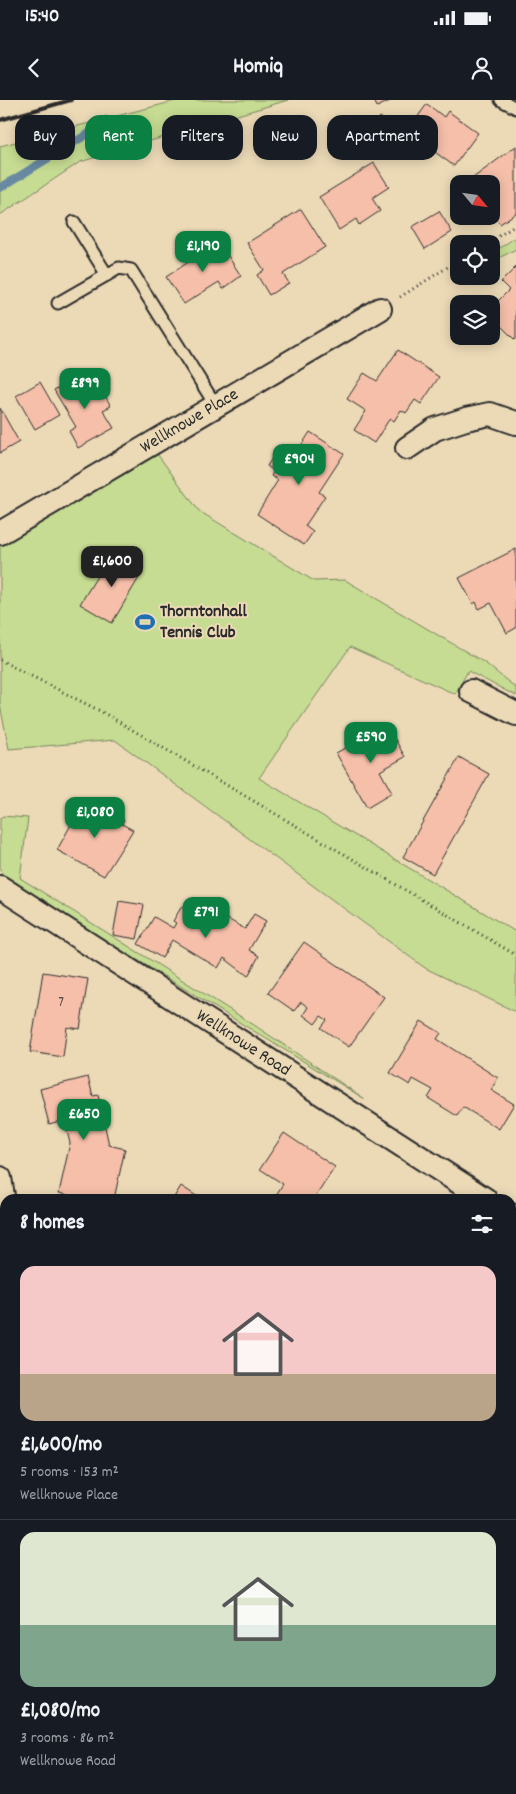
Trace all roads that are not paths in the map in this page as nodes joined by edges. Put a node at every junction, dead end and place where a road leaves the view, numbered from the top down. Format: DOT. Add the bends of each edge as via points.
graph roads {
  1 [pos="501,100"];
  2 [pos="516,108"];
  3 [pos="74,222"];
  4 [pos="107,275"];
  5 [pos="58,303"];
  6 [pos="380,309"];
  7 [pos="216,406"];
  8 [pos="516,423"];
  9 [pos="408,448"];
  10 [pos="0,533"];
  11 [pos="471,691"];
  12 [pos="516,714"];
  13 [pos="0,887"];
  14 [pos="0,1178"];
  15 [pos="3,1194"];
  16 [pos="477,1194"];
  1 -- 2 [label="lane"];
  3 -- 4 [label="lane"];
  4 -- 5 [label="lane"];
  4 -- 7 [label="lane" via="119,268 131,270"];
  6 -- 7 [label="street, Wellknowe Place"];
  7 -- 10 [label="street, Wellknowe Place"];
  8 -- 9 [label="street" via="490,414 466,419 435,429"];
  11 -- 12 [label="street"];
  13 -- 16 [label="street, Wellknowe Road"];
  14 -- 15 [label="street"];
}
